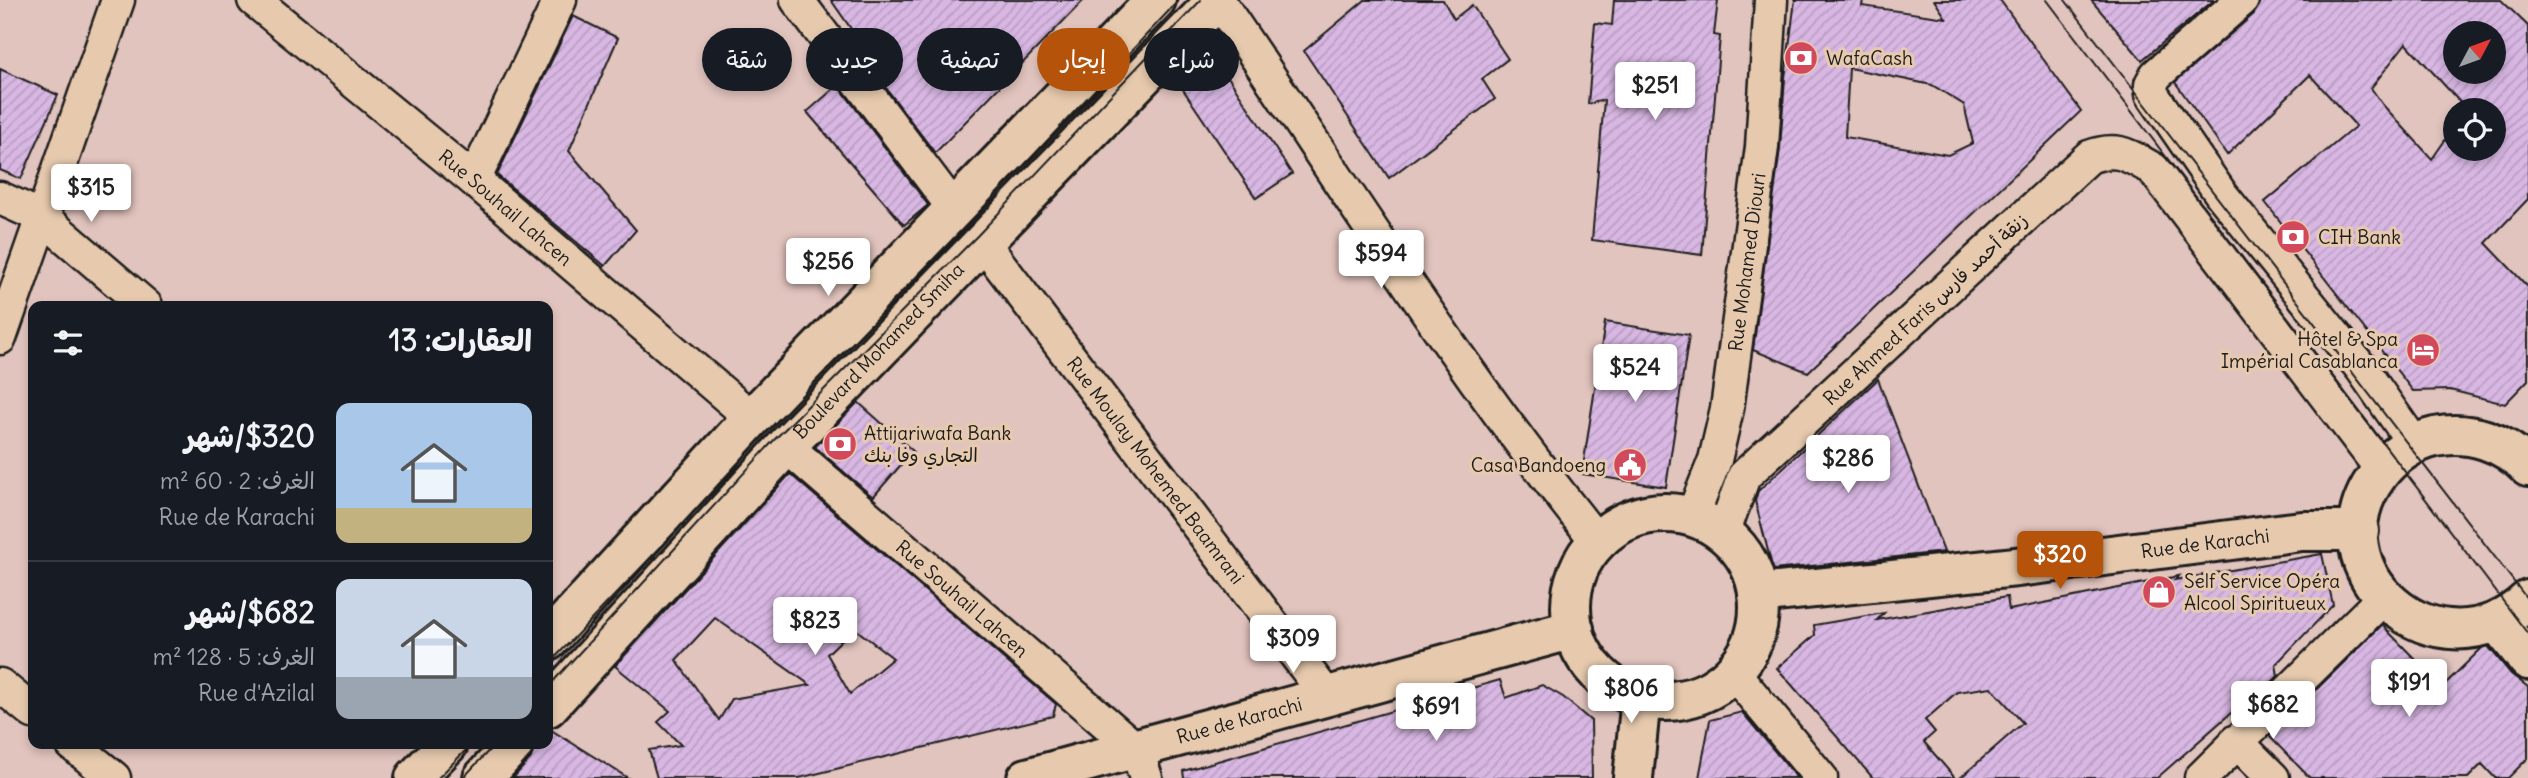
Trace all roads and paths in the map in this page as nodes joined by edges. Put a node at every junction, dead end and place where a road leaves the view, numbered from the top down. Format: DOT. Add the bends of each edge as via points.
graph roads {
  1 [pos="118,0"];
  2 [pos="254,0"];
  3 [pos="559,0"];
  4 [pos="797,0"];
  5 [pos="1156,0"];
  6 [pos="1218,0"];
  7 [pos="1771,0"];
  8 [pos="2242,0"];
  9 [pos="474,180"];
  10 [pos="0,198"];
  11 [pos="956,210"];
  12 [pos="42,217"];
  13 [pos="984,244"];
  14 [pos="140,301"];
  15 [pos="0,338"];
  16 [pos="752,418"];
  17 [pos="2415,445"];
  18 [pos="786,446"];
  19 [pos="2522,452"];
  20 [pos="2382,470"];
  21 [pos="1708,525"];
  22 [pos="2359,531"];
  23 [pos="1597,541"];
  24 [pos="1758,594"];
  25 [pos="2383,598"];
  26 [pos="2528,600"];
  27 [pos="2497,622"];
  28 [pos="1574,629"];
  29 [pos="553,636"];
  30 [pos="2528,660"];
  31 [pos="1733,672"];
  32 [pos="0,685"];
  33 [pos="1327,696"];
  34 [pos="1641,697"];
  35 [pos="553,702"];
  36 [pos="28,708"];
  37 [pos="2236,741"];
  38 [pos="78,749"];
  39 [pos="443,749"];
  40 [pos="509,749"];
  41 [pos="1142,764"];
  42 [pos="114,778"];
  43 [pos="415,778"];
  44 [pos="483,778"];
  45 [pos="1027,778"];
  46 [pos="1633,778"];
  47 [pos="1821,778"];
  48 [pos="2201,778"];
  49 [pos="2273,778"];
  1 -- 12 [label="street"];
  2 -- 9 [label="street, Rue Souhail Lahcen"];
  3 -- 9 [label="street"];
  4 -- 11 [label="street"];
  5 -- 11 [label="street"];
  6 -- 13 [label="street, Boulevard Mohamed Smiha"];
  6 -- 23 [label="street" via="1423,306 1545,478"];
  7 -- 21 [label="street, Rue Mohamed Diouri" via="1762,147"];
  8 -- 17 [label="street" via="2156,75 2151,90 2157,105 2246,226 2362,369"];
  9 -- 16 [label="street, Rue Souhail Lahcen"];
  10 -- 12 [label="street"];
  11 -- 16 [label="street"];
  12 -- 14 [label="street"];
  12 -- 15 [label="street"];
  13 -- 18 [label="street, Boulevard Mohamed Smiha"];
  13 -- 33 [label="street, Rue Moulay Mohemed Baamrani"];
  16 -- 29 [label="street"];
  17 -- 19 [label="street" via="2464,435"];
  17 -- 20 [label="street"];
  18 -- 35 [label="street, Boulevard Mohamed Smiha"];
  18 -- 41 [label="street, Rue Souhail Lahcen"];
  20 -- 21 [label="street, Rue Ahmed Faris زنقة أحمد فارس" via="2153,169 2125,153 2106,150 2089,157 1744,476"];
  20 -- 22 [label="street" via="2367,493"];
  21 -- 23 [label="street" via="1662,512 1642,515"];
  21 -- 24 [label="street" via="1746,560"];
  22 -- 24 [label="street, Rue de Karachi" via="2288,533"];
  22 -- 25 [label="street" via="2367,570"];
  23 -- 28 [label="street" via="1575,578 1571,599"];
  24 -- 31 [label="street" via="1753,641"];
  25 -- 27 [label="street" via="2404,614 2434,627 2466,630"];
  25 -- 37 [label="street"];
  26 -- 27 [label="street"];
  27 -- 30 [label="street"];
  28 -- 33 [label="street, Rue de Karachi"];
  28 -- 34 [label="street" via="1595,669"];
  31 -- 34 [label="street" via="1695,696 1674,700"];
  31 -- 47 [label="street"];
  32 -- 36 [label="street"];
  33 -- 41 [label="street, Rue de Karachi"];
  34 -- 46 [label="street"];
  37 -- 48 [label="street"];
  37 -- 49 [label="street"];
  38 -- 42 [label="street"];
  39 -- 43 [label="street"];
  40 -- 44 [label="street"];
  41 -- 45 [label="street, Rue de Karachi"];
}
